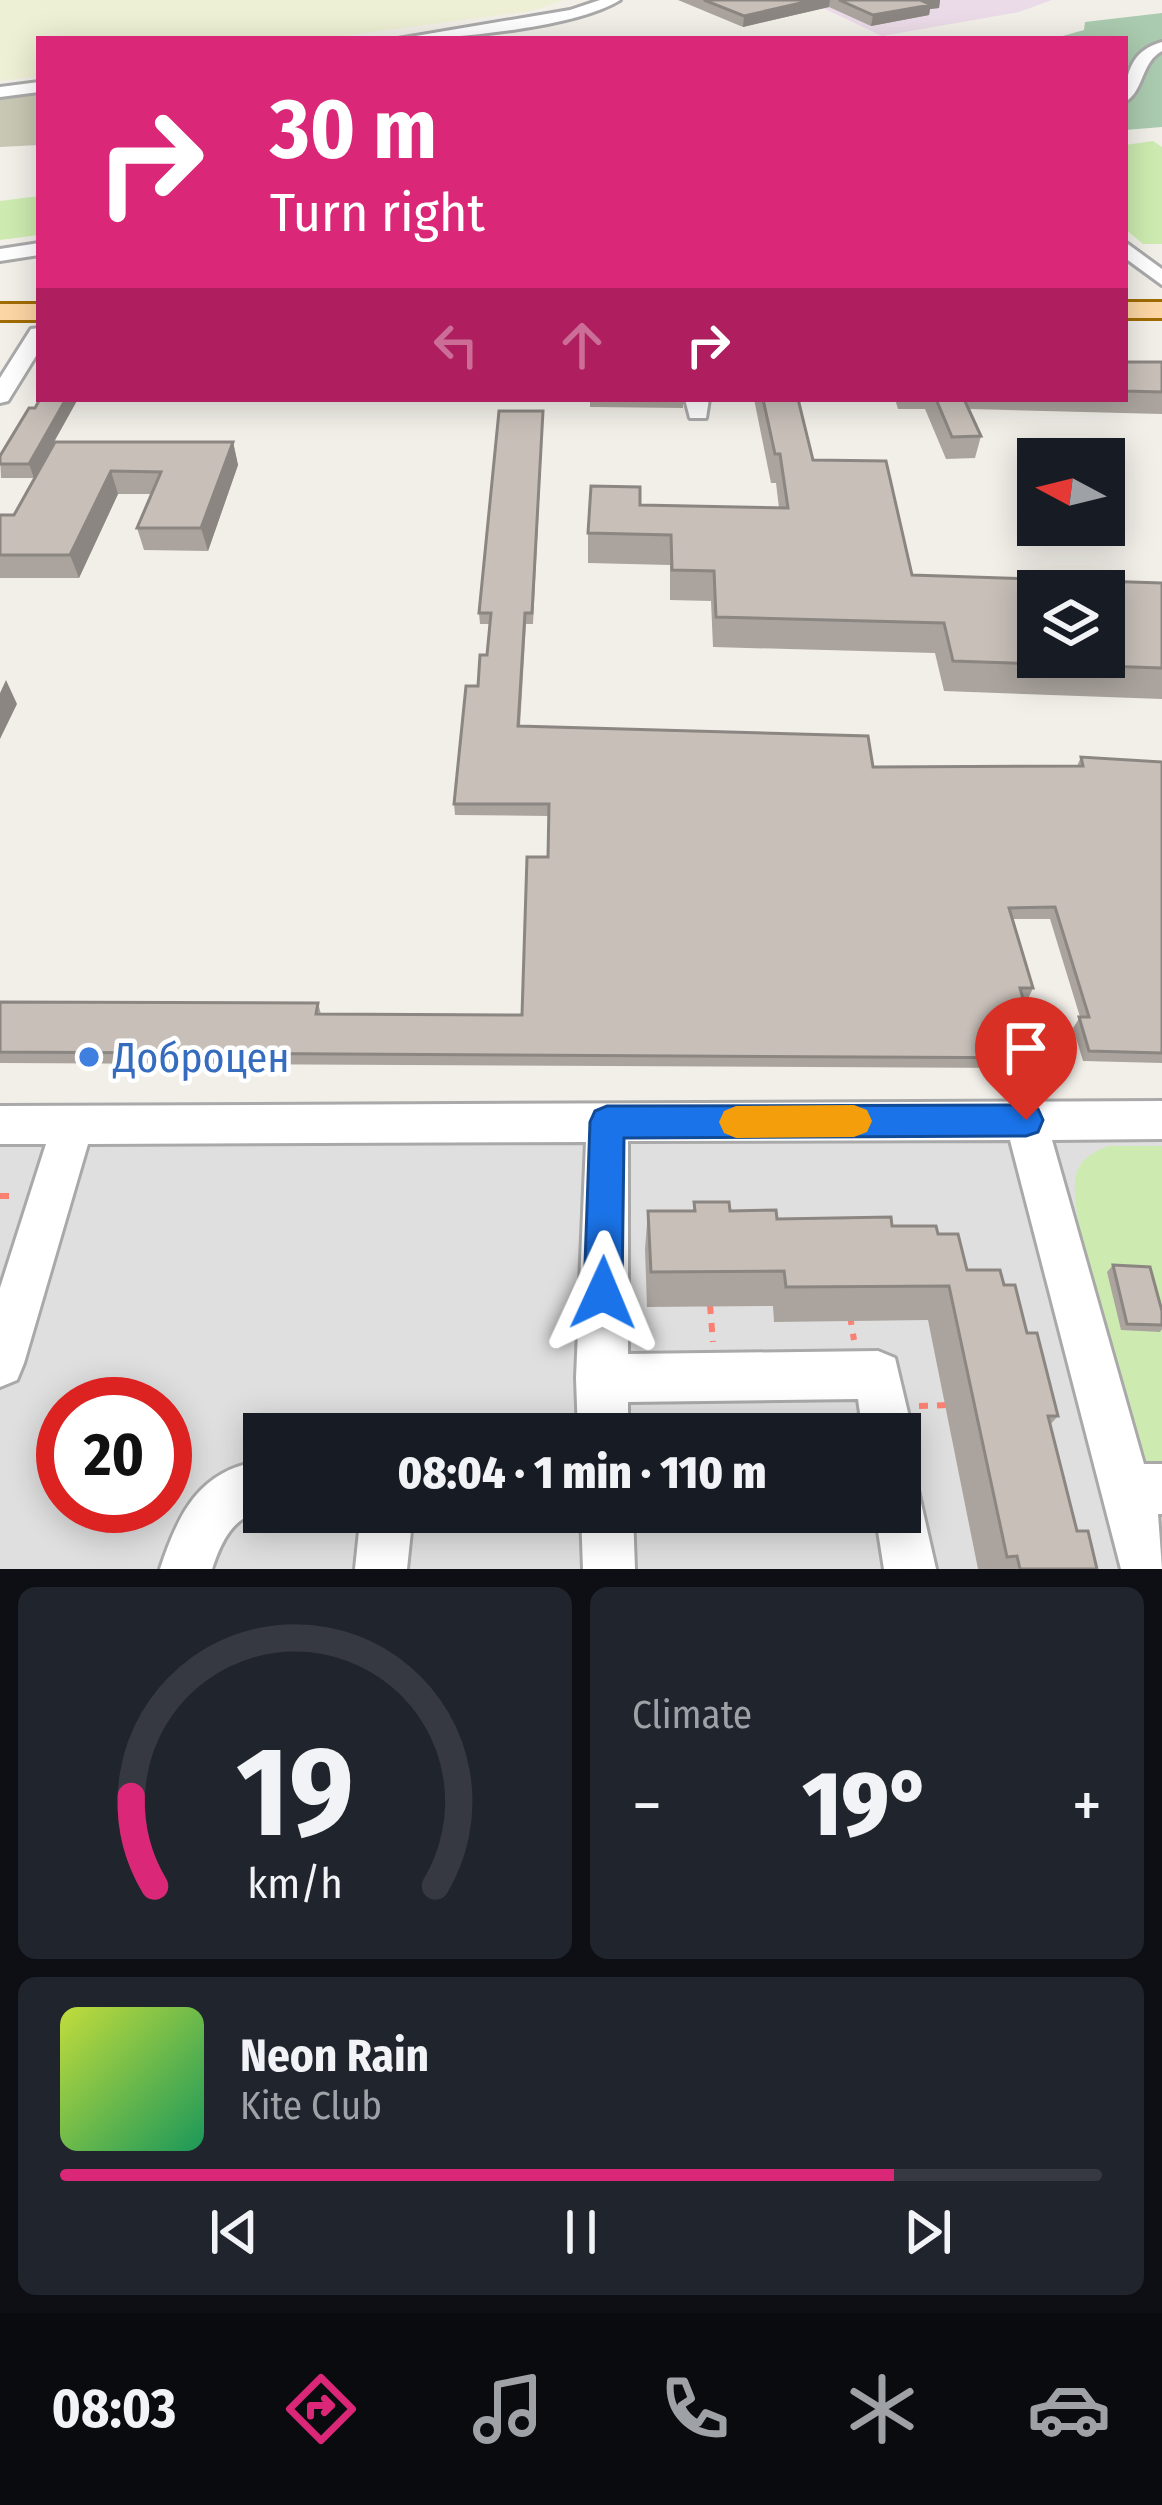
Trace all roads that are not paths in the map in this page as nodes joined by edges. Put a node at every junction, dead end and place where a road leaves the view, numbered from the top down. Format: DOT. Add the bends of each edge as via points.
graph roads {
  1 [pos="613,0"];
  2 [pos="430,36"];
  3 [pos="1162,46"];
  4 [pos="36,87"];
  5 [pos="0,92"];
  6 [pos="1128,92"];
  7 [pos="36,249"];
  8 [pos="1128,251"];
  9 [pos="0,255"];
  10 [pos="1162,279"];
  11 [pos="1128,310"];
  12 [pos="1162,310"];
  13 [pos="0,312"];
  14 [pos="36,327"];
  15 [pos="36,329"];
  16 [pos="36,332"];
  17 [pos="0,354"];
  18 [pos="0,396"];
  19 [pos="1026,1120"];
  20 [pos="1162,1120"];
  21 [pos="607,1122"];
  22 [pos="0,1125"];
  23 [pos="73,1125"];
  24 [pos="0,1364"];
  25 [pos="601,1378"];
  26 [pos="602,1413"];
  27 [pos="884,1413"];
  28 [pos="1144,1489"];
  29 [pos="243,1492"];
  30 [pos="385,1533"];
  31 [pos="608,1533"];
  32 [pos="904,1533"];
  33 [pos="186,1569"];
  34 [pos="381,1569"];
  35 [pos="609,1569"];
  36 [pos="910,1569"];
  37 [pos="1147,1569"];
  1 -- 2 [label="street" via="577,18"];
  3 -- 6 [label="street" via="1141,57"];
  4 -- 5 [label="street"];
  7 -- 9 [label="street"];
  8 -- 10 [label="street"];
  11 -- 12 [label="main road"];
  13 -- 14 [label="main road"];
  15 -- 17 [label="street"];
  16 -- 18 [label="street"];
  19 -- 20 [label="street"];
  19 -- 21 [label="street"];
  19 -- 28 [label="street"];
  21 -- 23 [label="street"];
  21 -- 25 [label="street"];
  22 -- 23 [label="street"];
  23 -- 24 [label="street"];
  25 -- 26 [label="street"];
  25 -- 27 [label="street" via="878,1375"];
  28 -- 37 [label="street"];
  29 -- 33 [label="street" via="224,1498 198,1529"];
  30 -- 34 [label="street"];
  31 -- 35 [label="street"];
  32 -- 36 [label="street"];
}
